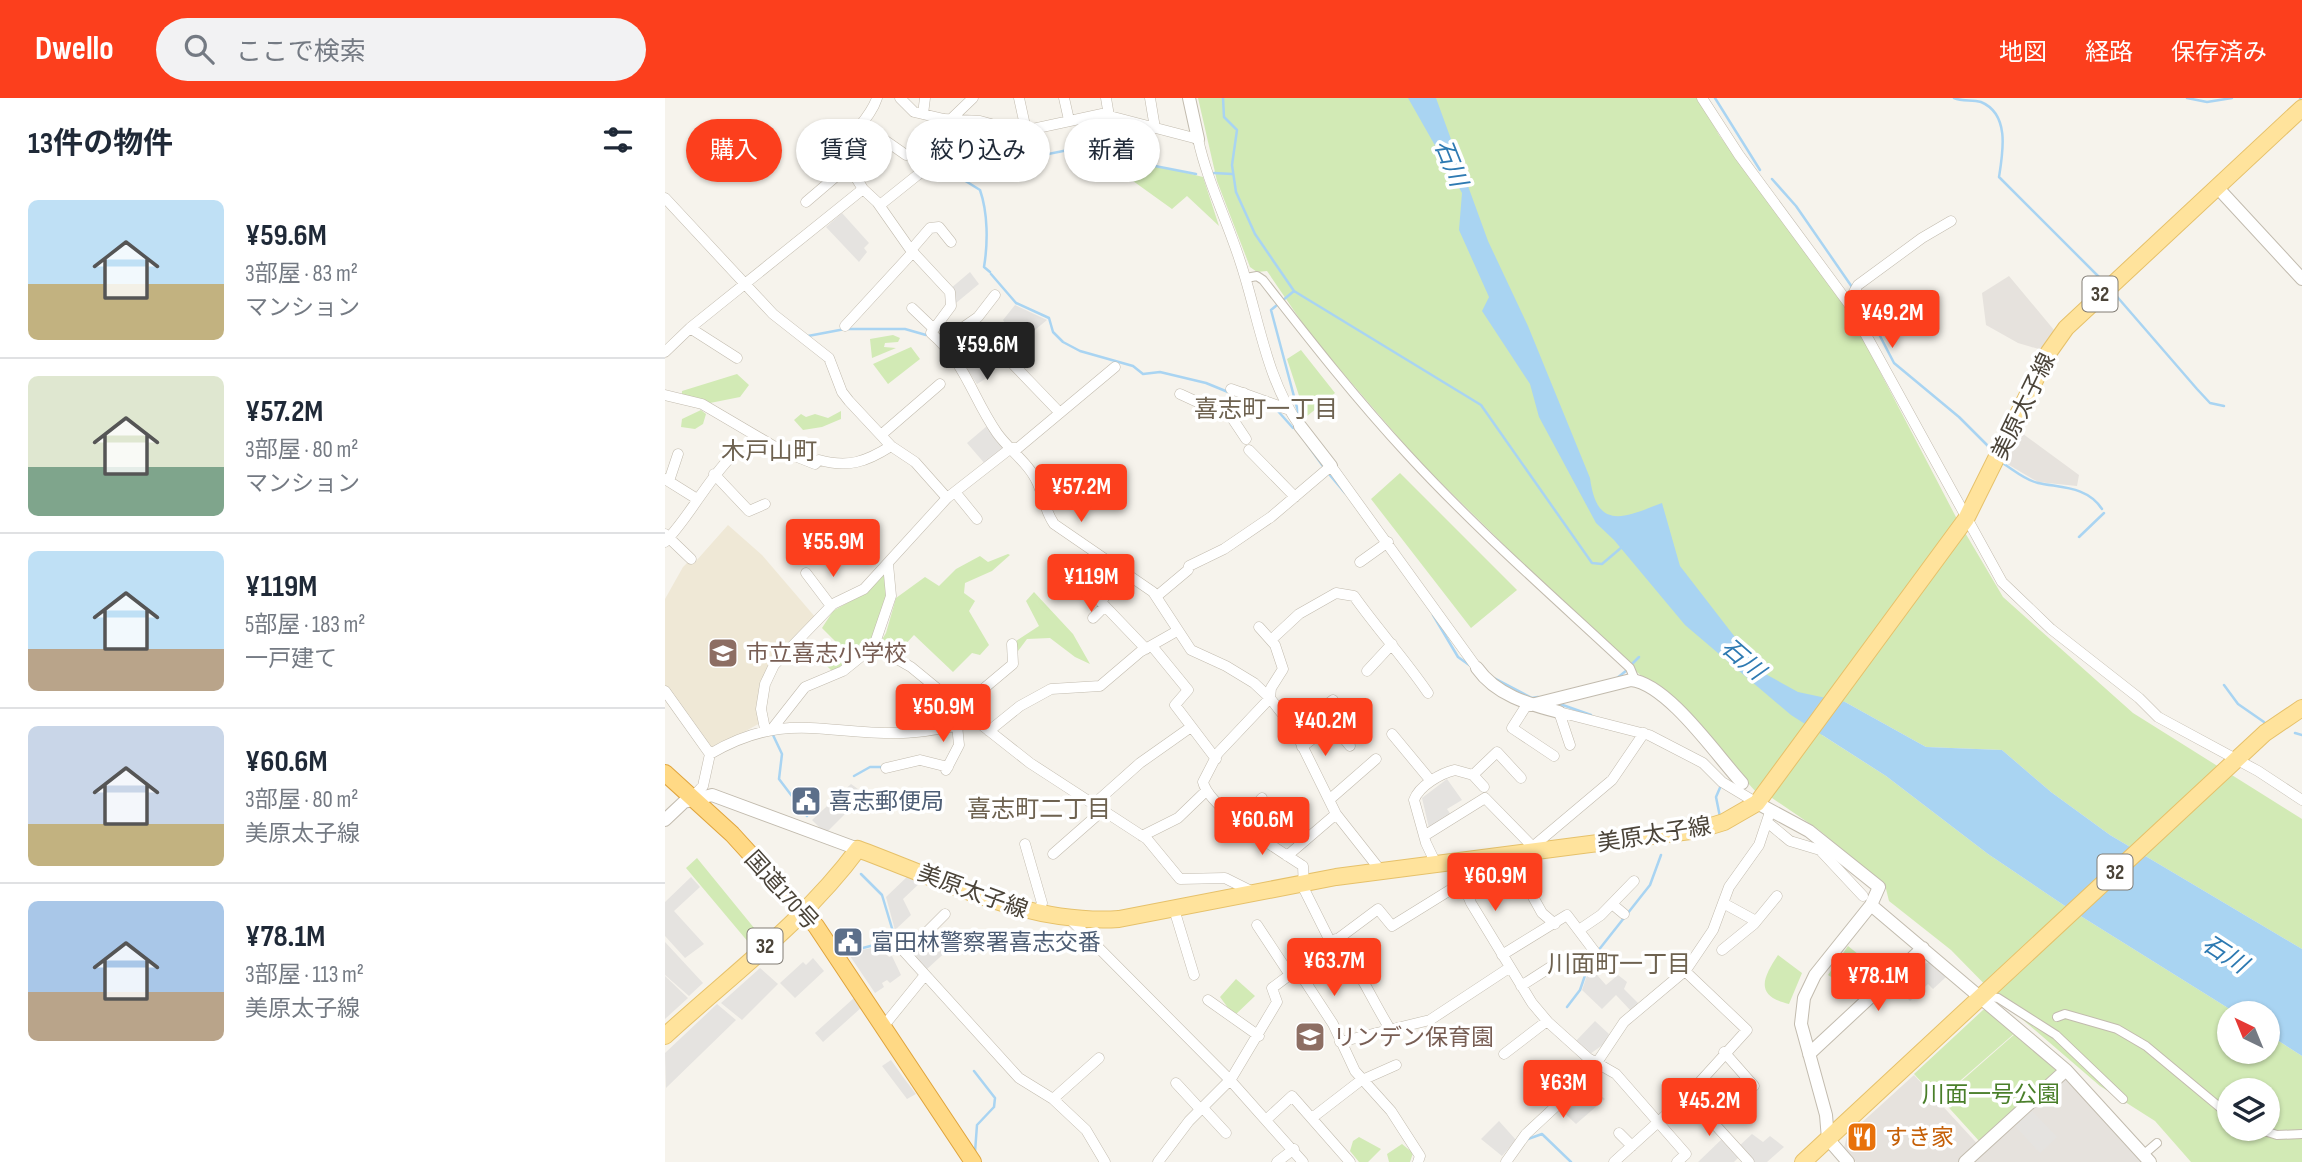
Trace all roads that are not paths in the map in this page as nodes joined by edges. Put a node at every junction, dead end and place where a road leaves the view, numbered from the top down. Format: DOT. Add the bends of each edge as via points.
graph roads {
  1 [pos="877,98"];
  2 [pos="900,98"];
  3 [pos="925,98"];
  4 [pos="973,98"];
  5 [pos="1019,98"];
  6 [pos="1064,98"];
  7 [pos="1106,98"];
  8 [pos="1150,98"];
  9 [pos="1189,98"];
  10 [pos="1702,98"];
  11 [pos="2302,108"];
  12 [pos="923,114"];
  13 [pos="1109,116"];
  14 [pos="866,119"];
  15 [pos="946,119"];
  16 [pos="951,119"];
  17 [pos="1024,119"];
  18 [pos="1069,119"];
  19 [pos="1075,119"];
  20 [pos="1121,119"];
  21 [pos="1154,119"];
  22 [pos="1160,129"];
  23 [pos="1198,139"];
  24 [pos="892,145"];
  25 [pos="906,155"];
  26 [pos="824,182"];
  27 [pos="857,182"];
  28 [pos="909,182"];
  29 [pos="2217,187"];
  30 [pos="863,190"];
  31 [pos="665,198"];
  32 [pos="806,202"];
  33 [pos="880,205"];
  34 [pos="1951,221"];
  35 [pos="951,242"];
  36 [pos="912,251"];
  37 [pos="1245,278"];
  38 [pos="2302,279"];
  39 [pos="744,285"];
  40 [pos="995,295"];
  41 [pos="912,308"];
  42 [pos="845,326"];
  43 [pos="689,328"];
  44 [pos="934,329"];
  45 [pos="1864,331"];
  46 [pos="942,342"];
  47 [pos="665,352"];
  48 [pos="737,358"];
  49 [pos="1008,359"];
  50 [pos="1115,367"];
  51 [pos="940,384"];
  52 [pos="1231,389"];
  53 [pos="1244,393"];
  54 [pos="1180,394"];
  55 [pos="665,395"];
  56 [pos="1287,409"];
  57 [pos="1060,413"];
  58 [pos="1232,418"];
  59 [pos="1300,426"];
  60 [pos="881,435"];
  61 [pos="1247,439"];
  62 [pos="891,446"];
  63 [pos="1011,448"];
  64 [pos="1249,450"];
  65 [pos="678,454"];
  66 [pos="728,460"];
  67 [pos="1331,466"];
  68 [pos="714,474"];
  69 [pos="667,480"];
  70 [pos="951,495"];
  71 [pos="1295,497"];
  72 [pos="697,499"];
  73 [pos="765,505"];
  74 [pos="749,511"];
  75 [pos="977,519"];
  76 [pos="747,522"];
  77 [pos="1963,523"];
  78 [pos="667,537"];
  79 [pos="1385,545"];
  80 [pos="691,559"];
  81 [pos="1360,562"];
  82 [pos="888,564"];
  83 [pos="1123,571"];
  84 [pos="806,573"];
  85 [pos="1157,596"];
  86 [pos="831,606"];
  87 [pos="1105,606"];
  88 [pos="1093,618"];
  89 [pos="1259,628"];
  90 [pos="1177,631"];
  91 [pos="1271,640"];
  92 [pos="1012,644"];
  93 [pos="1392,644"];
  94 [pos="874,646"];
  95 [pos="1149,647"];
  96 [pos="1477,668"];
  97 [pos="1367,671"];
  98 [pos="1635,680"];
  99 [pos="665,691"];
  100 [pos="1428,693"];
  101 [pos="1270,698"];
  102 [pos="1333,700"];
  103 [pos="1530,704"];
  104 [pos="2302,708"];
  105 [pos="1559,712"];
  106 [pos="967,713"];
  107 [pos="1356,719"];
  108 [pos="974,723"];
  109 [pos="957,725"];
  110 [pos="1191,727"];
  111 [pos="769,729"];
  112 [pos="1294,729"];
  113 [pos="989,731"];
  114 [pos="1338,732"];
  115 [pos="1644,733"];
  116 [pos="1392,734"];
  117 [pos="1570,745"];
  118 [pos="1350,746"];
  119 [pos="1303,747"];
  120 [pos="710,754"];
  121 [pos="1554,756"];
  122 [pos="1216,759"];
  123 [pos="1376,759"];
  124 [pos="2234,763"];
  125 [pos="886,768"];
  126 [pos="665,773"];
  127 [pos="1473,775"];
  128 [pos="1521,778"];
  129 [pos="1431,781"];
  130 [pos="1742,783"];
  131 [pos="1484,787"];
  132 [pos="1205,792"];
  133 [pos="692,798"];
  134 [pos="1262,798"];
  135 [pos="1329,800"];
  136 [pos="2302,800"];
  137 [pos="1098,808"];
  138 [pos="1763,809"];
  139 [pos="1336,814"];
  140 [pos="665,820"];
  141 [pos="1241,822"];
  142 [pos="1424,835"];
  143 [pos="1142,836"];
  144 [pos="1025,844"];
  145 [pos="858,849"];
  146 [pos="1530,850"];
  147 [pos="1053,854"];
  148 [pos="1287,856"];
  149 [pos="1454,862"];
  150 [pos="1436,864"];
  151 [pos="1381,871"];
  152 [pos="1634,881"];
  153 [pos="1463,882"];
  154 [pos="1303,884"];
  155 [pos="1528,888"];
  156 [pos="1256,893"];
  157 [pos="1777,895"];
  158 [pos="1867,901"];
  159 [pos="1723,903"];
  160 [pos="1612,904"];
  161 [pos="1174,909"];
  162 [pos="802,911"];
  163 [pos="945,914"];
  164 [pos="1037,914"];
  165 [pos="1624,914"];
  166 [pos="1072,920"];
  167 [pos="1756,921"];
  168 [pos="1555,924"];
  169 [pos="1257,925"];
  170 [pos="1579,930"];
  171 [pos="890,936"];
  172 [pos="1333,941"];
  173 [pos="1923,948"];
  174 [pos="1722,950"];
  175 [pos="1595,952"];
  176 [pos="906,953"];
  177 [pos="1502,955"];
  178 [pos="1560,961"];
  179 [pos="1509,968"];
  180 [pos="1685,971"];
  181 [pos="1293,972"];
  182 [pos="925,975"];
  183 [pos="1194,975"];
  184 [pos="1521,986"];
  185 [pos="1981,996"];
  186 [pos="1208,1000"];
  187 [pos="2057,1017"];
  188 [pos="1547,1021"];
  189 [pos="882,1028"];
  190 [pos="1389,1029"];
  191 [pos="665,1036"];
  192 [pos="1259,1036"];
  193 [pos="1340,1042"];
  194 [pos="1724,1052"];
  195 [pos="1504,1054"];
  196 [pos="1809,1054"];
  197 [pos="1099,1058"];
  198 [pos="1598,1061"];
  199 [pos="1396,1065"];
  200 [pos="2066,1070"];
  201 [pos="1230,1080"];
  202 [pos="1362,1080"];
  203 [pos="1176,1083"];
  204 [pos="1754,1086"];
  205 [pos="1688,1095"];
  206 [pos="2123,1098"];
  207 [pos="1053,1099"];
  208 [pos="2217,1105"];
  209 [pos="1201,1108"];
  210 [pos="1312,1118"];
  211 [pos="1268,1119"];
  212 [pos="1659,1122"];
  213 [pos="1226,1133"];
  214 [pos="1619,1133"];
  215 [pos="2302,1134"];
  216 [pos="2280,1135"];
  217 [pos="1828,1139"];
  218 [pos="2157,1143"];
  219 [pos="1632,1146"];
  220 [pos="1294,1149"];
  221 [pos="2147,1160"];
  222 [pos="973,1162"];
  223 [pos="1105,1162"];
  224 [pos="1158,1162"];
  225 [pos="1277,1162"];
  226 [pos="1303,1162"];
  227 [pos="1350,1162"];
  228 [pos="1418,1162"];
  229 [pos="1506,1162"];
  230 [pos="1614,1162"];
  231 [pos="1677,1162"];
  232 [pos="1749,1162"];
  233 [pos="1803,1162"];
  234 [pos="1848,1162"];
  235 [pos="1965,1162"];
  1 -- 14 [label="street"];
  2 -- 12 [label="street"];
  3 -- 12 [label="street"];
  4 -- 16 [label="street"];
  5 -- 17 [label="street"];
  6 -- 18 [label="street"];
  7 -- 13 [label="street"];
  8 -- 21 [label="street"];
  9 -- 23 [label="street"];
  10 -- 45 [label="street" via="1739,155 1833,278"];
  11 -- 29 [label="main road, 美原太子線 / 32"];
  12 -- 15 [label="street"];
  13 -- 19 [label="street"];
  13 -- 20 [label="street"];
  22 -- 23 [label="street"];
  23 -- 37 [label="street"];
  24 -- 25 [label="street"];
  26 -- 32 [label="street"];
  27 -- 30 [label="street"];
  28 -- 33 [label="street"];
  29 -- 38 [label="street"];
  29 -- 77 [label="main road, 美原太子線 / 32" via="2057,339"];
  30 -- 33 [label="street"];
  30 -- 39 [label="street"];
  31 -- 39 [label="street"];
  33 -- 36 [label="street"];
  34 -- 45 [label="street" via="1858,285 1854,292 1863,308"];
  35 -- 36 [label="street" via="939,227 930,228"];
  36 -- 42 [label="street"];
  36 -- 44 [label="street" via="950,292 951,306"];
  37 -- 56 [label="street"];
  37 -- 98 [label="street" via="1262,280 1411,458 1541,588 1630,668"];
  39 -- 43 [label="street"];
  39 -- 60 [label="street" via="829,358 842,392"];
  40 -- 46 [label="street" via="982,320"];
  41 -- 44 [label="street"];
  43 -- 47 [label="street"];
  43 -- 48 [label="street"];
  44 -- 46 [label="street" via="931,333"];
  45 -- 77 [label="street"];
  46 -- 63 [label="street" via="969,377 980,406"];
  49 -- 57 [label="street"];
  50 -- 57 [label="street"];
  51 -- 60 [label="street"];
  52 -- 53 [label="street"];
  53 -- 56 [label="street"];
  53 -- 58 [label="street"];
  54 -- 58 [label="street"];
  55 -- 62 [label="street" via="702,404 782,451 815,464 819,460 845,466"];
  56 -- 59 [label="street"];
  57 -- 63 [label="street" via="1018,448"];
  58 -- 61 [label="street"];
  59 -- 67 [label="street"];
  60 -- 62 [label="street"];
  62 -- 70 [label="street"];
  63 -- 70 [label="street"];
  63 -- 83 [label="street" via="1038,483 1053,524"];
  64 -- 71 [label="street"];
  65 -- 69 [label="street"];
  66 -- 68 [label="street"];
  67 -- 71 [label="street"];
  67 -- 79 [label="street"];
  68 -- 72 [label="street"];
  68 -- 74 [label="street"];
  69 -- 72 [label="street"];
  70 -- 75 [label="street"];
  70 -- 82 [label="street"];
  71 -- 85 [label="street" via="1224,549 1189,566"];
  72 -- 78 [label="street"];
  73 -- 74 [label="street"];
  74 -- 76 [label="street"];
  77 -- 124 [label="street" via="2002,582 2051,629 2158,718"];
  77 -- 138 [label="main road, 美原太子線 / 32"];
  78 -- 80 [label="street"];
  79 -- 81 [label="street"];
  79 -- 96 [label="street"];
  82 -- 86 [label="street" via="864,589"];
  82 -- 94 [label="street" via="891,596"];
  83 -- 85 [label="street"];
  83 -- 87 [label="street" via="1101,602"];
  84 -- 86 [label="street"];
  85 -- 90 [label="street"];
  86 -- 111 [label="street" via="774,665 761,709"];
  87 -- 88 [label="street"];
  87 -- 95 [label="street"];
  89 -- 91 [label="street"];
  90 -- 95 [label="street"];
  90 -- 101 [label="street" via="1191,650 1254,683"];
  91 -- 93 [label="street" via="1299,614 1336,593 1354,596"];
  91 -- 101 [label="street" via="1283,669"];
  92 -- 106 [label="street" via="1013,664 982,690"];
  93 -- 97 [label="street"];
  93 -- 100 [label="street"];
  94 -- 106 [label="street" via="911,667"];
  94 -- 111 [label="street" via="843,671 805,687"];
  95 -- 110 [label="street" via="1188,690 1175,705"];
  95 -- 113 [label="street" via="1100,687 1051,689"];
  96 -- 103 [label="street" via="1508,695"];
  98 -- 103 [label="street"];
  98 -- 130 [label="street" via="1651,686 1674,708"];
  99 -- 120 [label="street"];
  101 -- 112 [label="street"];
  101 -- 122 [label="street"];
  102 -- 112 [label="street" via="1325,712"];
  103 -- 105 [label="street"];
  103 -- 121 [label="street" via="1512,727"];
  104 -- 124 [label="main road, 32" via="2265,733"];
  105 -- 115 [label="street"];
  105 -- 117 [label="street"];
  106 -- 108 [label="street"];
  107 -- 114 [label="street"];
  108 -- 109 [label="street"];
  108 -- 113 [label="street"];
  109 -- 111 [label="street" via="903,733"];
  109 -- 125 [label="street" via="959,745 947,769 920,760"];
  110 -- 122 [label="street"];
  110 -- 137 [label="street" via="1140,763"];
  111 -- 120 [label="street" via="737,738"];
  112 -- 119 [label="street"];
  113 -- 137 [label="street"];
  114 -- 118 [label="street"];
  114 -- 119 [label="street" via="1332,724"];
  115 -- 138 [label="street" via="1703,763 1721,782"];
  115 -- 146 [label="street" via="1612,780"];
  116 -- 129 [label="street"];
  119 -- 135 [label="street"];
  120 -- 133 [label="street" via="703,786"];
  122 -- 132 [label="street" via="1203,782"];
  123 -- 135 [label="street"];
  124 -- 136 [label="street"];
  124 -- 185 [label="main road, 32"];
  126 -- 133 [label="highway, 国道170号"];
  127 -- 128 [label="street" via="1497,752"];
  127 -- 129 [label="street" via="1455,770"];
  127 -- 131 [label="street"];
  129 -- 142 [label="street" via="1414,800"];
  130 -- 138 [label="street"];
  132 -- 141 [label="street"];
  132 -- 143 [label="street" via="1178,818"];
  133 -- 140 [label="street"];
  133 -- 145 [label="street" via="712,795"];
  133 -- 162 [label="highway, 国道170号"];
  134 -- 141 [label="street"];
  135 -- 139 [label="street"];
  137 -- 143 [label="street"];
  137 -- 147 [label="street"];
  138 -- 146 [label="main road, 美原太子線 / 32" via="1708,828"];
  138 -- 158 [label="street" via="1790,841 1820,850"];
  138 -- 158 [label="street" via="1809,831 1879,887"];
  138 -- 159 [label="street" via="1759,845"];
  139 -- 148 [label="street"];
  139 -- 151 [label="street"];
  141 -- 148 [label="street"];
  142 -- 146 [label="street" via="1485,798"];
  142 -- 150 [label="street"];
  143 -- 156 [label="street" via="1180,879 1225,878"];
  144 -- 164 [label="street" via="1042,903"];
  145 -- 162 [label="main road, 32"];
  145 -- 166 [label="main road, 美原太子線 / 32" via="1014,907"];
  146 -- 149 [label="main road, 美原太子線 / 32"];
  148 -- 154 [label="street" via="1303,866"];
  149 -- 150 [label="main road, 美原太子線 / 32"];
  149 -- 153 [label="street"];
  150 -- 151 [label="main road, 美原太子線 / 32"];
  151 -- 154 [label="main road, 美原太子線 / 32"];
  152 -- 160 [label="street"];
  153 -- 172 [label="street" via="1395,925 1378,909"];
  153 -- 177 [label="street"];
  154 -- 156 [label="main road, 美原太子線 / 32"];
  154 -- 172 [label="street"];
  155 -- 168 [label="street" via="1542,913"];
  156 -- 161 [label="main road, 美原太子線 / 32"];
  157 -- 167 [label="street"];
  158 -- 173 [label="street"];
  158 -- 196 [label="street" via="1804,998 1801,1024"];
  159 -- 167 [label="street"];
  159 -- 180 [label="street" via="1713,930"];
  160 -- 165 [label="street"];
  160 -- 170 [label="street"];
  161 -- 166 [label="main road, 美原太子線 / 32" via="1119,919"];
  161 -- 183 [label="street"];
  162 -- 189 [label="highway, 国道170号" via="834,950"];
  162 -- 191 [label="main road, 32"];
  163 -- 176 [label="street"];
  166 -- 201 [label="street"];
  167 -- 174 [label="street"];
  168 -- 170 [label="street" via="1567,915"];
  168 -- 177 [label="street"];
  169 -- 181 [label="street"];
  170 -- 175 [label="street"];
  171 -- 176 [label="street"];
  172 -- 181 [label="street"];
  172 -- 190 [label="street" via="1358,967"];
  173 -- 185 [label="street"];
  173 -- 196 [label="street"];
  176 -- 182 [label="street"];
  177 -- 179 [label="street"];
  178 -- 184 [label="street"];
  179 -- 184 [label="street"];
  179 -- 190 [label="street" via="1430,1020"];
  180 -- 194 [label="street" via="1747,1030"];
  180 -- 198 [label="street" via="1624,1022"];
  181 -- 192 [label="street" via="1272,988 1277,1002"];
  181 -- 193 [label="street" via="1333,1024"];
  182 -- 189 [label="street"];
  182 -- 207 [label="street" via="1019,1078"];
  184 -- 188 [label="street"];
  185 -- 200 [label="street"];
  185 -- 206 [label="street" via="1998,998 2056,1035"];
  185 -- 217 [label="main road, 32"];
  186 -- 192 [label="street"];
  187 -- 208 [label="street" via="2065,1014 2117,1030 2146,1046"];
  188 -- 195 [label="street"];
  188 -- 198 [label="street" via="1588,1058"];
  189 -- 222 [label="highway, 国道170号"];
  190 -- 193 [label="street"];
  192 -- 201 [label="street"];
  193 -- 202 [label="street"];
  194 -- 204 [label="street"];
  194 -- 205 [label="street"];
  196 -- 217 [label="street"];
  197 -- 207 [label="street"];
  198 -- 212 [label="street" via="1616,1074"];
  198 -- 229 [label="street" via="1526,1134"];
  199 -- 202 [label="street"];
  200 -- 221 [label="street"];
  200 -- 235 [label="street"];
  201 -- 209 [label="street"];
  201 -- 211 [label="street"];
  202 -- 210 [label="street"];
  202 -- 228 [label="street" via="1391,1111 1420,1156"];
  203 -- 209 [label="street"];
  205 -- 212 [label="street"];
  205 -- 232 [label="street"];
  207 -- 223 [label="street" via="1086,1130"];
  209 -- 213 [label="street"];
  209 -- 224 [label="street"];
  210 -- 211 [label="street" via="1292,1096"];
  210 -- 227 [label="street"];
  211 -- 220 [label="street"];
  212 -- 219 [label="street"];
  212 -- 231 [label="street" via="1686,1154"];
  214 -- 219 [label="street"];
  215 -- 216 [label="street"];
  217 -- 233 [label="main road, 32"];
  217 -- 234 [label="street"];
  218 -- 221 [label="street"];
  219 -- 230 [label="street"];
  220 -- 225 [label="street"];
  220 -- 226 [label="street"];
}
